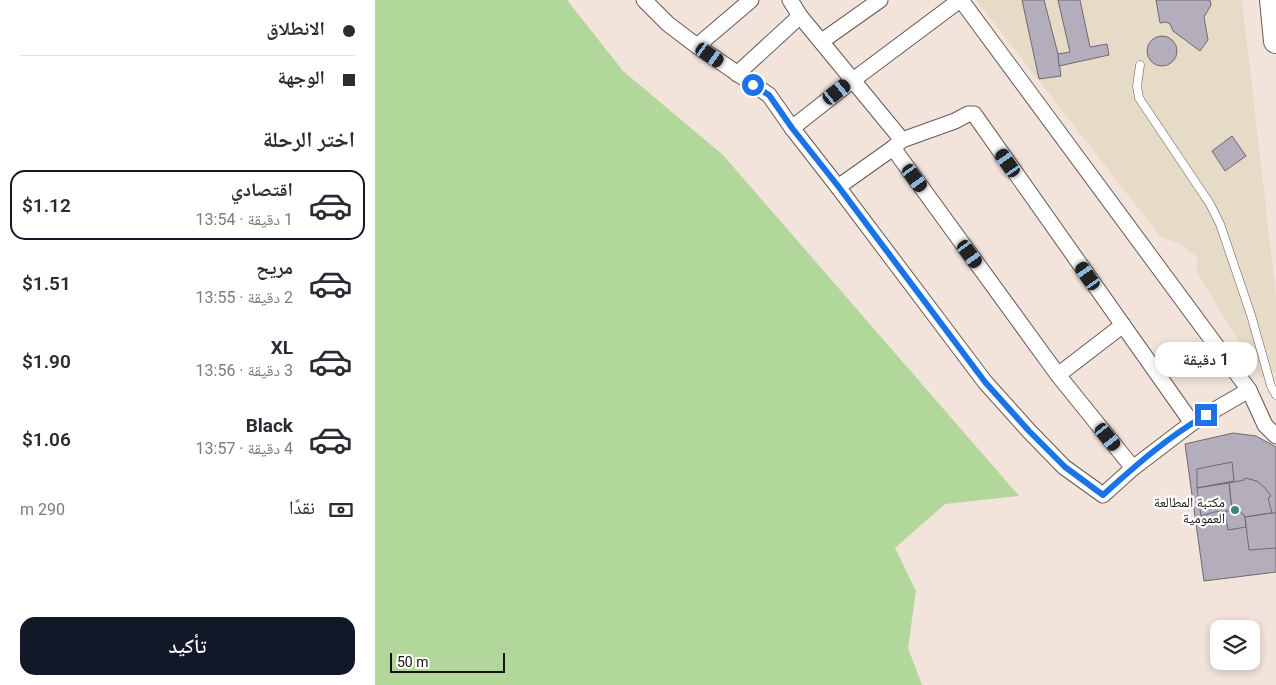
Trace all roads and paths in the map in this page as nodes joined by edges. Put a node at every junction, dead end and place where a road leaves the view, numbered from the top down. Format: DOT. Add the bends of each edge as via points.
graph roads {
  1 [pos="644,0"];
  2 [pos="751,0"];
  3 [pos="790,0"];
  4 [pos="880,0"];
  5 [pos="961,0"];
  6 [pos="1272,0"];
  7 [pos="800,16"];
  8 [pos="822,41"];
  9 [pos="1276,41"];
  10 [pos="697,46"];
  11 [pos="1140,65"];
  12 [pos="737,74"];
  13 [pos="853,80"];
  14 [pos="792,128"];
  15 [pos="898,144"];
  16 [pos="838,186"];
  17 [pos="1123,325"];
  18 [pos="1058,375"];
  19 [pos="1249,390"];
  20 [pos="1276,395"];
  21 [pos="1191,423"];
  22 [pos="1276,436"];
  23 [pos="1133,468"];
  1 -- 10 [label="street"];
  2 -- 10 [label="street"];
  3 -- 7 [label="street"];
  4 -- 8 [label="street"];
  5 -- 13 [label="street"];
  5 -- 19 [label="street"];
  6 -- 9 [label="main road"];
  7 -- 8 [label="street"];
  7 -- 12 [label="street"];
  8 -- 13 [label="street"];
  10 -- 12 [label="street"];
  11 -- 20 [label="lane" via="1139,98 1220,224"];
  12 -- 14 [label="street" via="769,95"];
  13 -- 14 [label="street"];
  13 -- 15 [label="street"];
  14 -- 16 [label="street"];
  15 -- 16 [label="street"];
  15 -- 17 [label="street" via="973,114"];
  15 -- 18 [label="street"];
  16 -- 23 [label="street" via="985,382 1065,467 1103,495"];
  17 -- 18 [label="street"];
  17 -- 21 [label="street"];
  18 -- 23 [label="street"];
  19 -- 21 [label="street"];
  19 -- 22 [label="street" via="1265,425"];
  21 -- 23 [label="street"];
}
